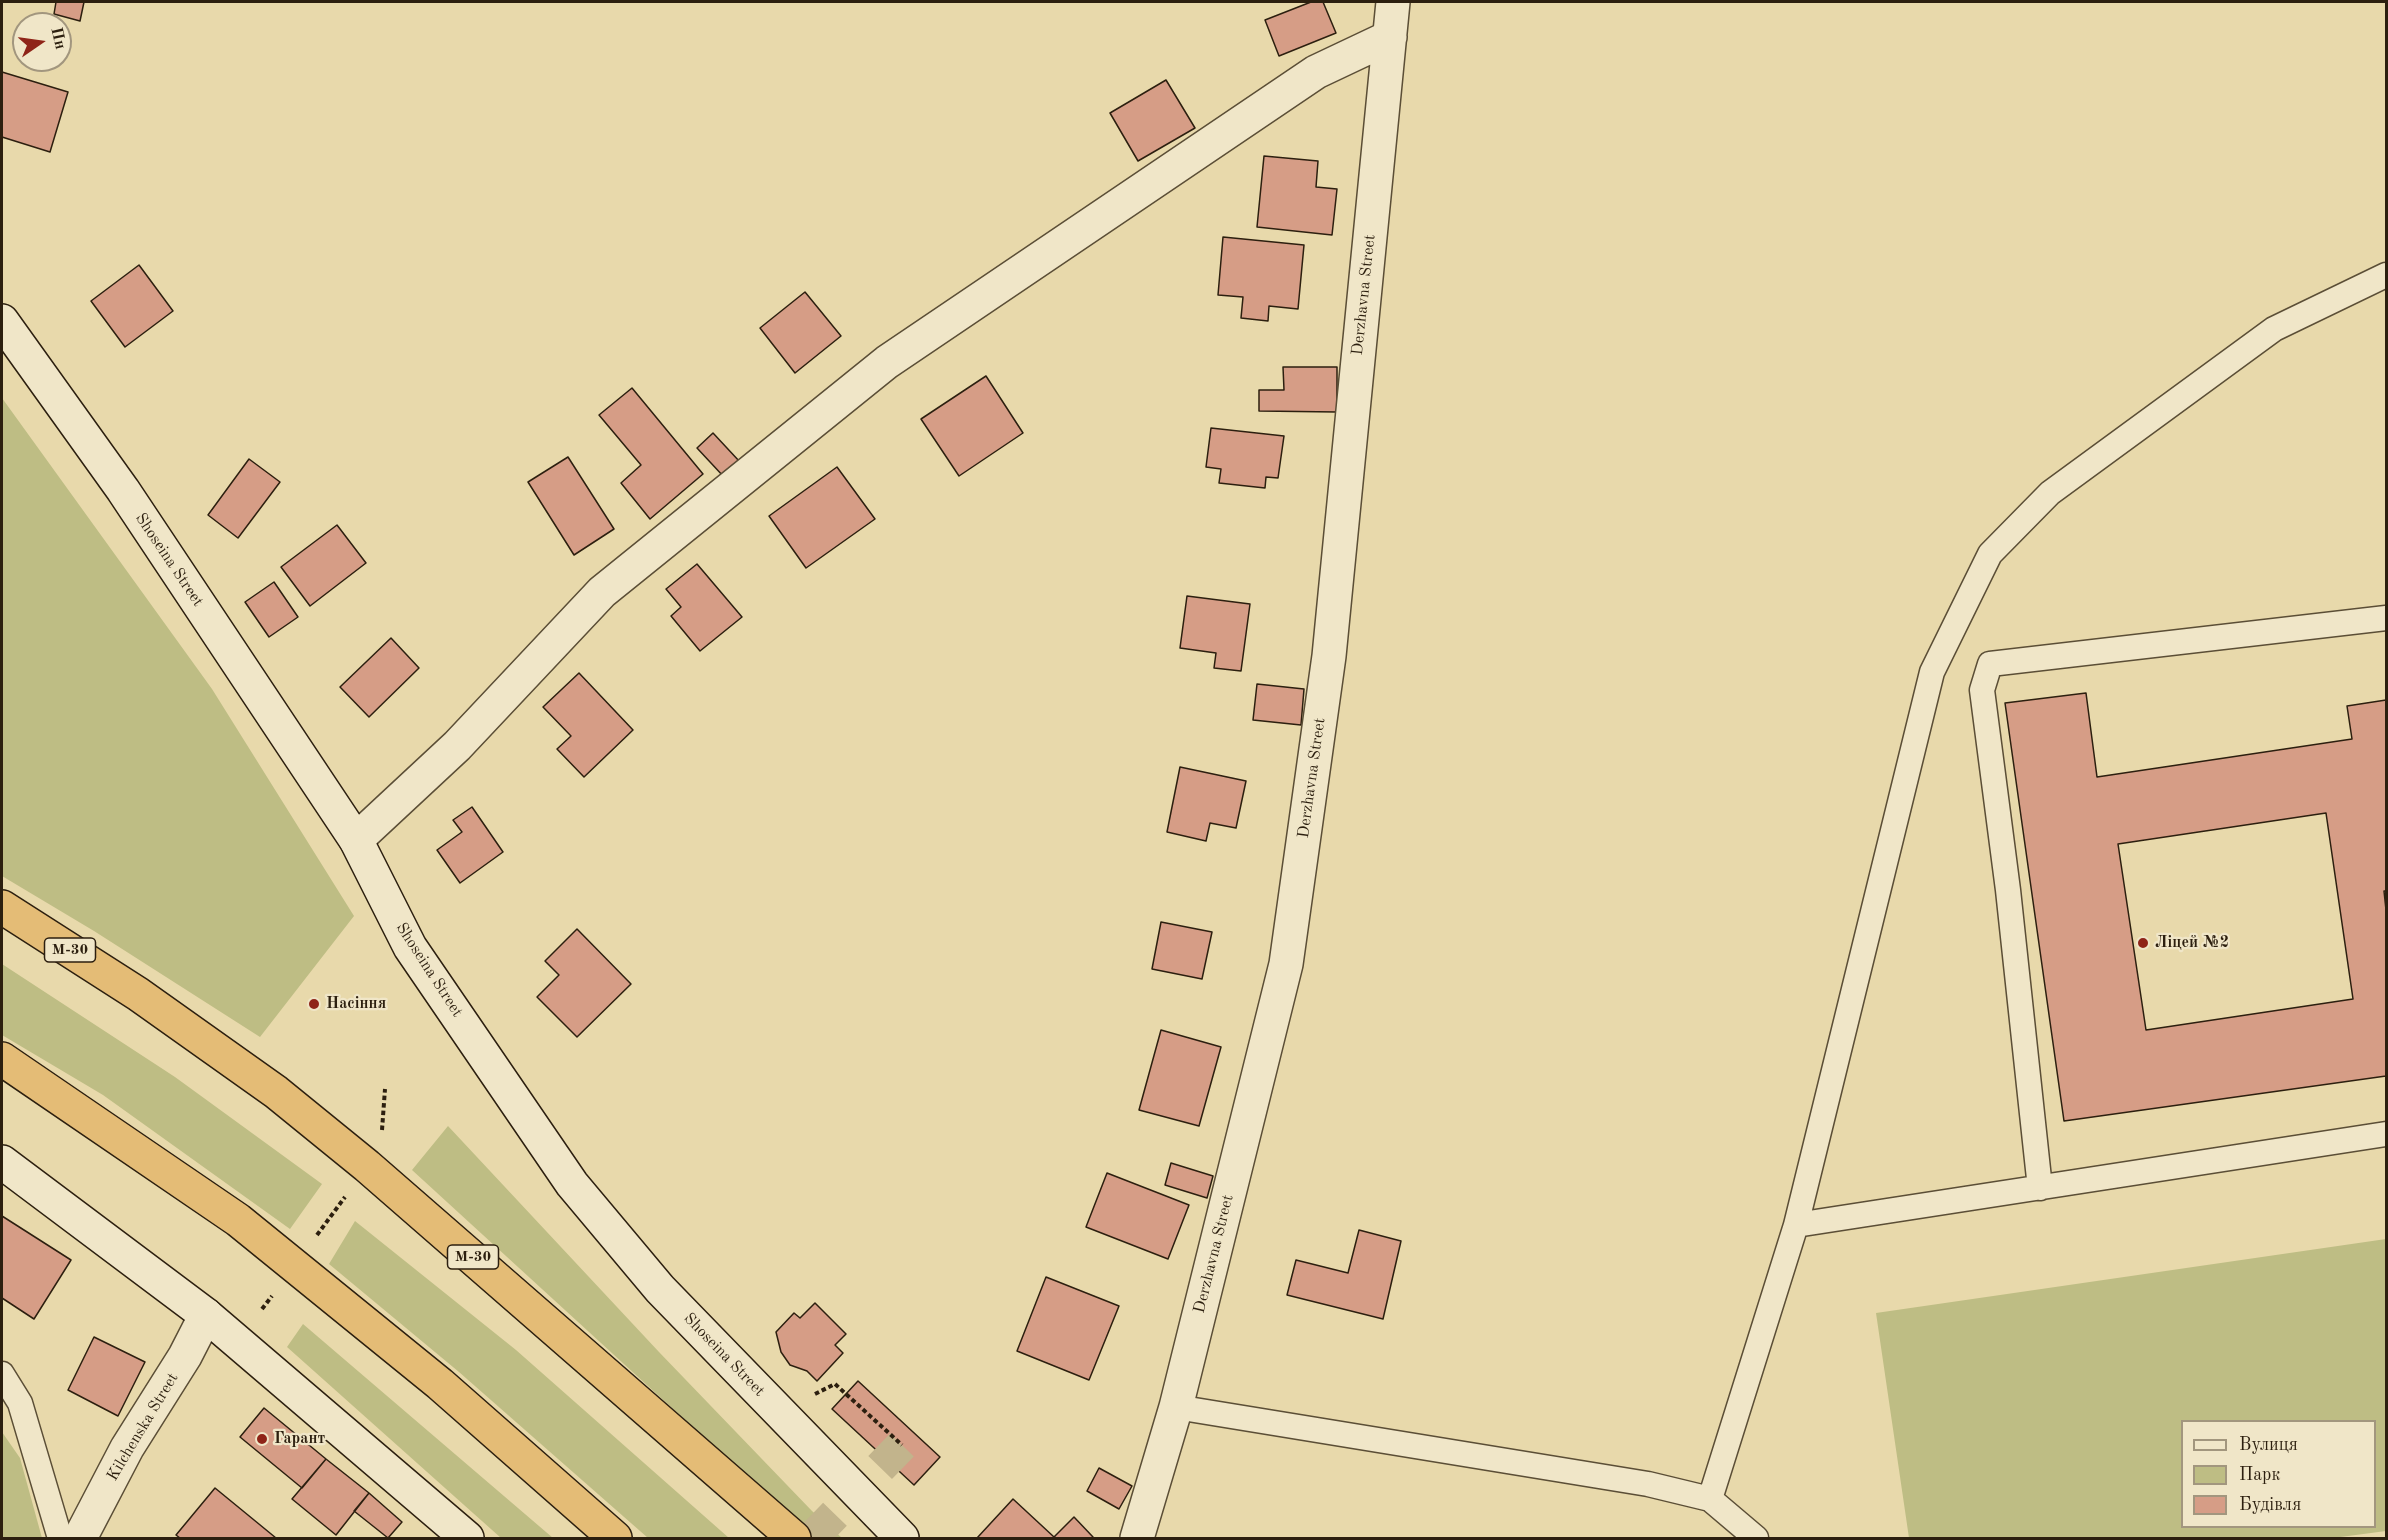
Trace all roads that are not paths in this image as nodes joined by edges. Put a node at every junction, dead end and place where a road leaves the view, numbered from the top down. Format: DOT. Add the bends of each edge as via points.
graph roads {
  1 [pos="1393,2"];
  2 [pos="1390,37"];
  3 [pos="2386,275"];
  4 [pos="2,321"];
  5 [pos="2386,618"];
  6 [pos="356,840"];
  7 [pos="2,907"];
  8 [pos="2,1059"];
  9 [pos="2386,1134"];
  10 [pos="2,1162"];
  11 [pos="2040,1188"];
  12 [pos="1796,1225"];
  13 [pos="206,1315"];
  14 [pos="2,1374"];
  15 [pos="1176,1407"];
  16 [pos="1710,1499"];
  17 [pos="60,1539"];
  18 [pos="80,1539"];
  19 [pos="467,1539"];
  20 [pos="615,1539"];
  21 [pos="794,1539"];
  22 [pos="902,1539"];
  23 [pos="1137,1539"];
  24 [pos="1756,1539"];
  1 -- 2 [label="street, Derzhavna Street"];
  2 -- 6 [label="street" via="1316,72 887,362 602,591 458,746"];
  2 -- 15 [label="street, Derzhavna Street" via="1329,656 1286,964"];
  3 -- 12 [label="lane" via="2274,329 2050,493 1990,554 1932,672"];
  4 -- 6 [label="street, Shoseina Street" via="123,490"];
  5 -- 11 [label="lane" via="1990,664 1982,690"];
  6 -- 22 [label="street, Shoseina Street" via="410,947 572,1184 660,1289"];
  7 -- 21 [label="highway, М-30" via="138,994 276,1092 367,1166"];
  8 -- 20 [label="highway" via="238,1220 440,1384"];
  9 -- 11 [label="lane"];
  10 -- 13 [label="street"];
  11 -- 12 [label="lane"];
  12 -- 16 [label="lane"];
  13 -- 18 [label="street, Kilchenska Street" via="127,1448"];
  13 -- 19 [label="street"];
  14 -- 17 [label="lane" via="20,1403"];
  15 -- 16 [label="lane" via="1648,1484"];
  15 -- 23 [label="street, Derzhavna Street"];
  16 -- 24 [label="lane"];
}
